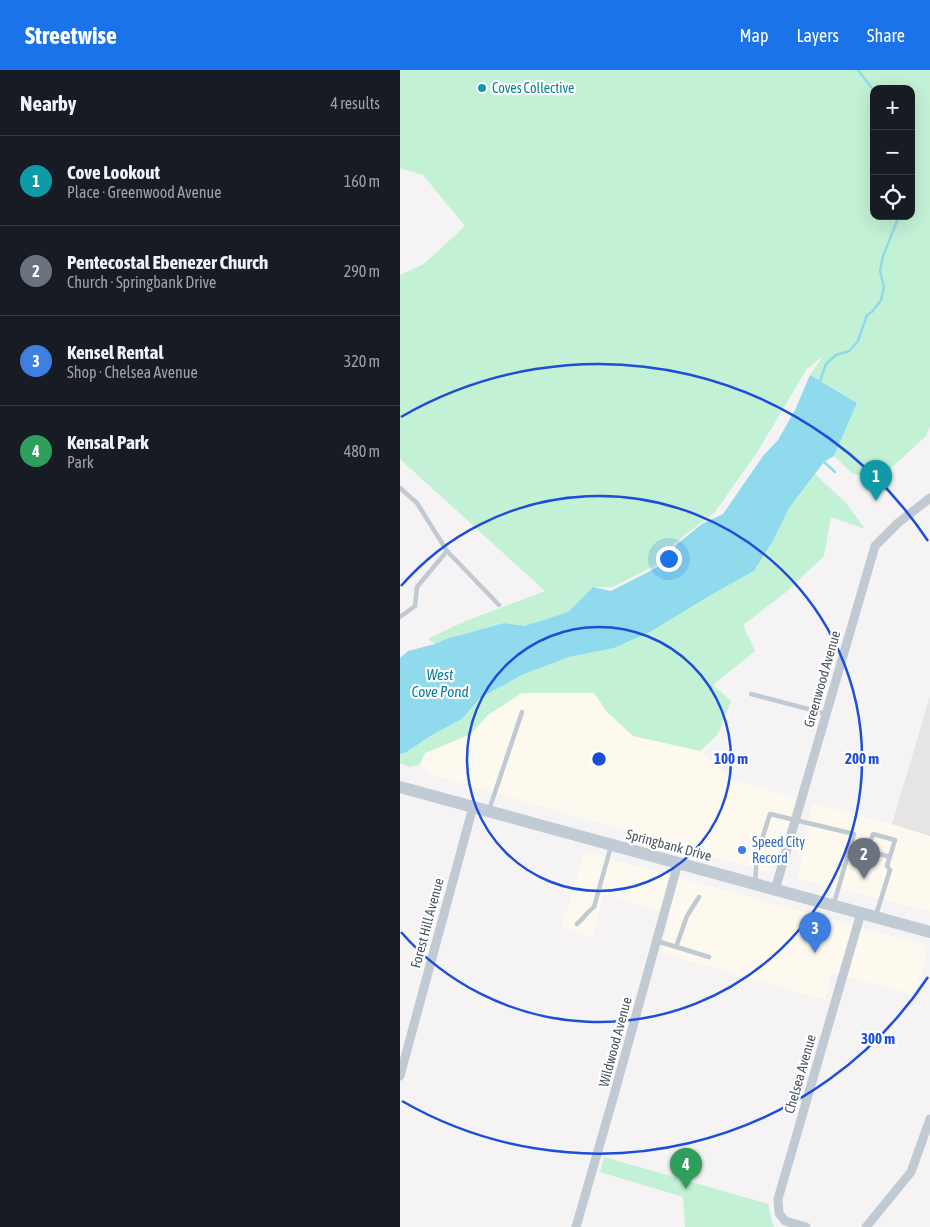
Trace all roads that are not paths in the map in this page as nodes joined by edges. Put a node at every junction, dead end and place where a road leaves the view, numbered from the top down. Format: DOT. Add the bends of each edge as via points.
graph roads {
  1 [pos="400,488"];
  2 [pos="930,498"];
  3 [pos="447,551"];
  4 [pos="499,605"];
  5 [pos="400,618"];
  6 [pos="751,694"];
  7 [pos="522,712"];
  8 [pos="827,714"];
  9 [pos="400,787"];
  10 [pos="473,807"];
  11 [pos="489,811"];
  12 [pos="795,821"];
  13 [pos="612,845"];
  14 [pos="890,857"];
  15 [pos="678,863"];
  16 [pos="755,884"];
  17 [pos="775,890"];
  18 [pos="700,897"];
  19 [pos="833,905"];
  20 [pos="861,913"];
  21 [pos="875,917"];
  22 [pos="576,924"];
  23 [pos="930,932"];
  24 [pos="656,941"];
  25 [pos="676,947"];
  26 [pos="710,957"];
  27 [pos="400,1076"];
  28 [pos="930,1119"];
  29 [pos="576,1227"];
  30 [pos="806,1227"];
  31 [pos="866,1227"];
  1 -- 3 [label="lane" via="417,504"];
  2 -- 8 [label="street, Greenwood Avenue" via="875,546"];
  3 -- 4 [label="lane"];
  3 -- 5 [label="lane" via="417,588 415,606"];
  6 -- 8 [label="lane"];
  7 -- 11 [label="lane"];
  8 -- 12 [label="street, Greenwood Avenue"];
  9 -- 10 [label="main road, Springbank Drive"];
  10 -- 11 [label="main road, Springbank Drive"];
  10 -- 27 [label="street, Forest Hill Avenue"];
  11 -- 13 [label="main road, Springbank Drive"];
  12 -- 16 [label="lane" via="770,814 757,855"];
  12 -- 17 [label="street, Greenwood Avenue"];
  12 -- 19 [label="lane" via="854,834"];
  13 -- 15 [label="main road, Springbank Drive"];
  13 -- 22 [label="lane" via="594,907"];
  14 -- 14 [label="lane" via="896,840 873,834 867,850"];
  14 -- 21 [label="lane" via="887,866 890,870"];
  15 -- 16 [label="main road, Springbank Drive"];
  15 -- 24 [label="street, Wildwood Avenue"];
  16 -- 17 [label="main road, Springbank Drive"];
  17 -- 19 [label="main road, Springbank Drive"];
  18 -- 25 [label="lane" via="687,916"];
  19 -- 20 [label="main road, Springbank Drive"];
  20 -- 21 [label="main road, Springbank Drive"];
  20 -- 30 [label="street, Chelsea Avenue" via="778,1199 778,1214 785,1221"];
  21 -- 23 [label="main road, Springbank Drive"];
  24 -- 25 [label="lane"];
  24 -- 29 [label="street, Wildwood Avenue"];
  25 -- 26 [label="lane"];
  28 -- 31 [label="street" via="911,1172"];
}
